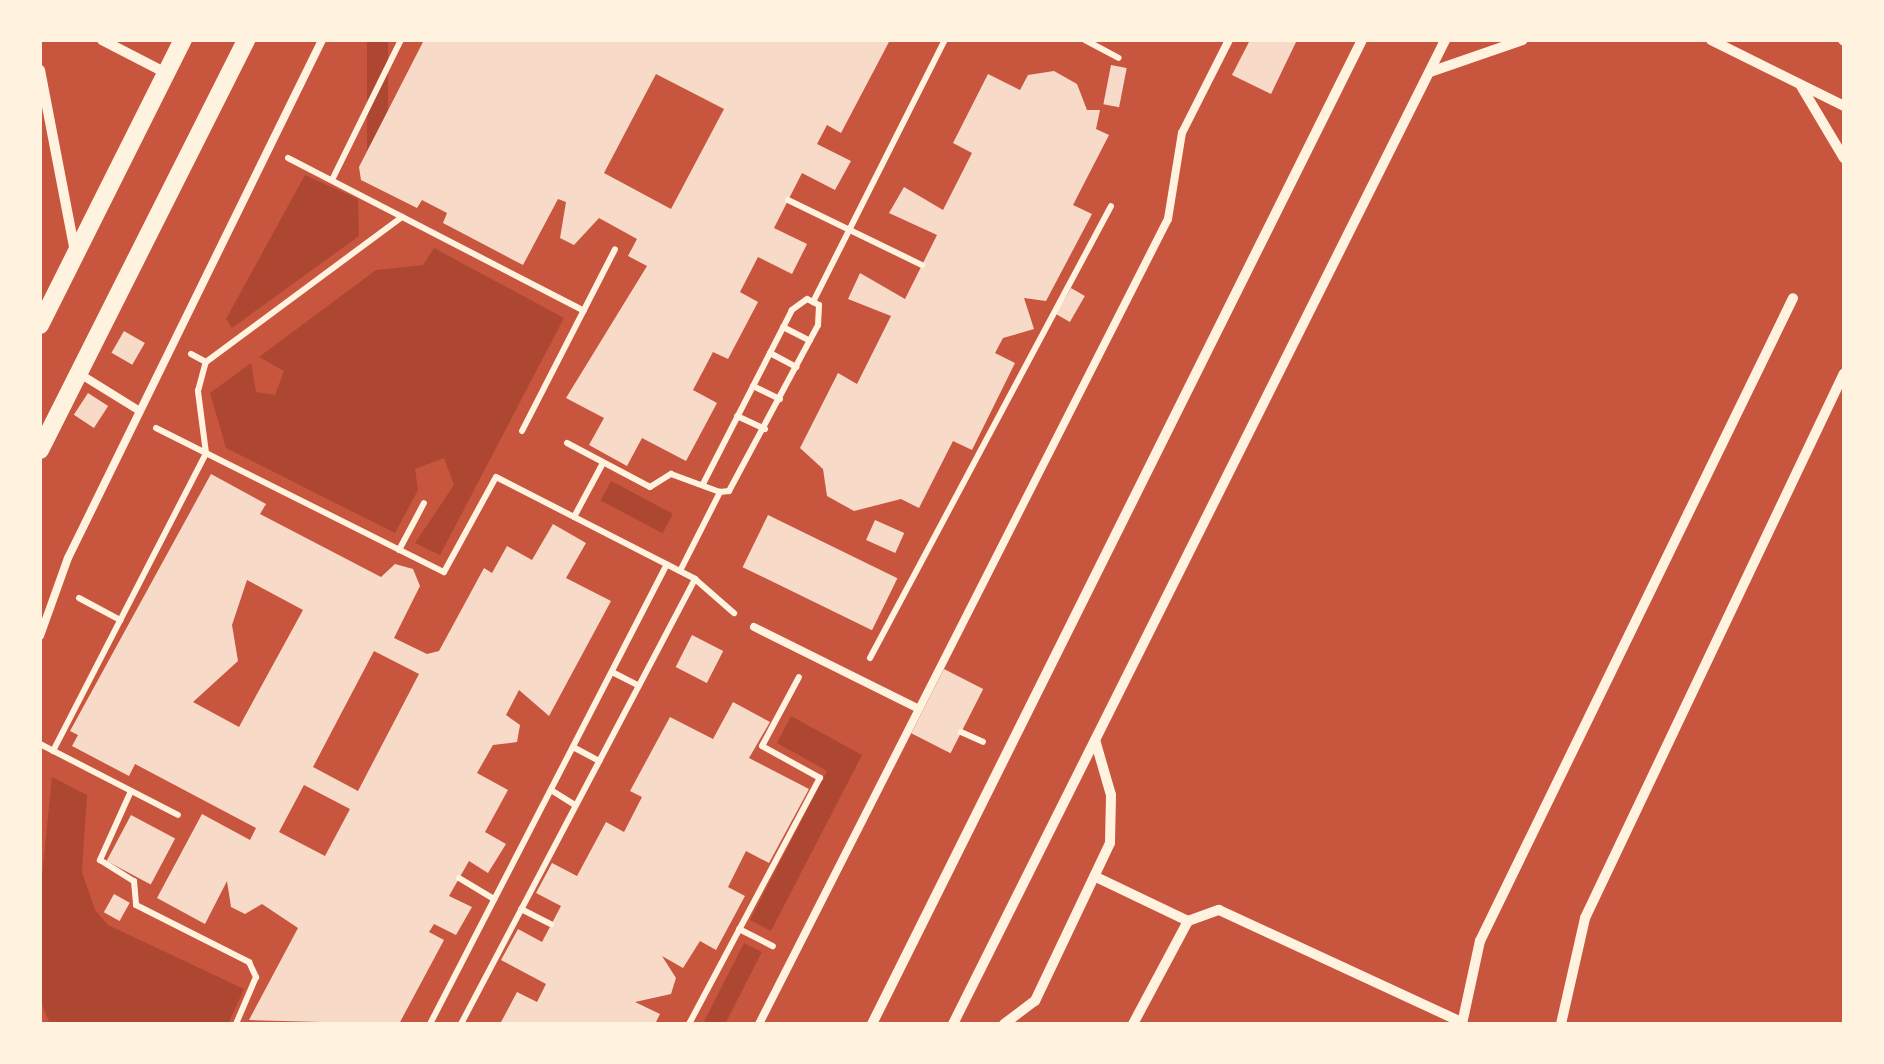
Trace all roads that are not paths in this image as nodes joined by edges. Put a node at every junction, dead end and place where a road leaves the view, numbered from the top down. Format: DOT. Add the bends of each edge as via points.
graph roads {
  1 [pos="102,40"];
  2 [pos="183,40"];
  3 [pos="246,40"];
  4 [pos="322,40"];
  5 [pos="1229,40"];
  6 [pos="1362,40"];
  7 [pos="1445,40"];
  8 [pos="1523,40"];
  9 [pos="1711,40"];
  10 [pos="40,70"];
  11 [pos="1429,72"];
  12 [pos="166,73"];
  13 [pos="1799,84"];
  14 [pos="1844,106"];
  15 [pos="1844,158"];
  16 [pos="76,254"];
  17 [pos="1793,298"];
  18 [pos="40,325"];
  19 [pos="79,373"];
  20 [pos="1844,373"];
  21 [pos="138,414"];
  22 [pos="40,450"];
  23 [pos="754,627"];
  24 [pos="40,636"];
  25 [pos="919,709"];
  26 [pos="1096,740"];
  27 [pos="1096,877"];
  28 [pos="1188,921"];
  29 [pos="1462,1023"];
  30 [pos="760,1024"];
  31 [pos="872,1024"];
  32 [pos="953,1024"];
  33 [pos="1004,1024"];
  34 [pos="1133,1024"];
  35 [pos="1561,1024"];
  1 -- 12 [label="street"];
  2 -- 12 [label="street"];
  3 -- 19 [label="street"];
  4 -- 21 [label="lane"];
  5 -- 25 [label="lane" via="1182,133 1168,219"];
  6 -- 31 [label="street"];
  7 -- 11 [label="street"];
  8 -- 11 [label="street"];
  9 -- 13 [label="street"];
  10 -- 16 [label="street"];
  11 -- 26 [label="street"];
  12 -- 16 [label="street"];
  13 -- 14 [label="street"];
  13 -- 15 [label="street"];
  16 -- 18 [label="street"];
  17 -- 29 [label="street" via="1480,941"];
  19 -- 21 [label="lane"];
  19 -- 22 [label="street"];
  20 -- 35 [label="street" via="1585,918"];
  21 -- 24 [label="lane" via="56,586"];
  23 -- 25 [label="lane"];
  25 -- 30 [label="lane"];
  26 -- 27 [label="street" via="1112,824"];
  26 -- 32 [label="street"];
  27 -- 28 [label="street"];
  27 -- 33 [label="street" via="1036,1001"];
  28 -- 29 [label="street" via="1208,910 1229,914"];
  28 -- 34 [label="street"];
}
